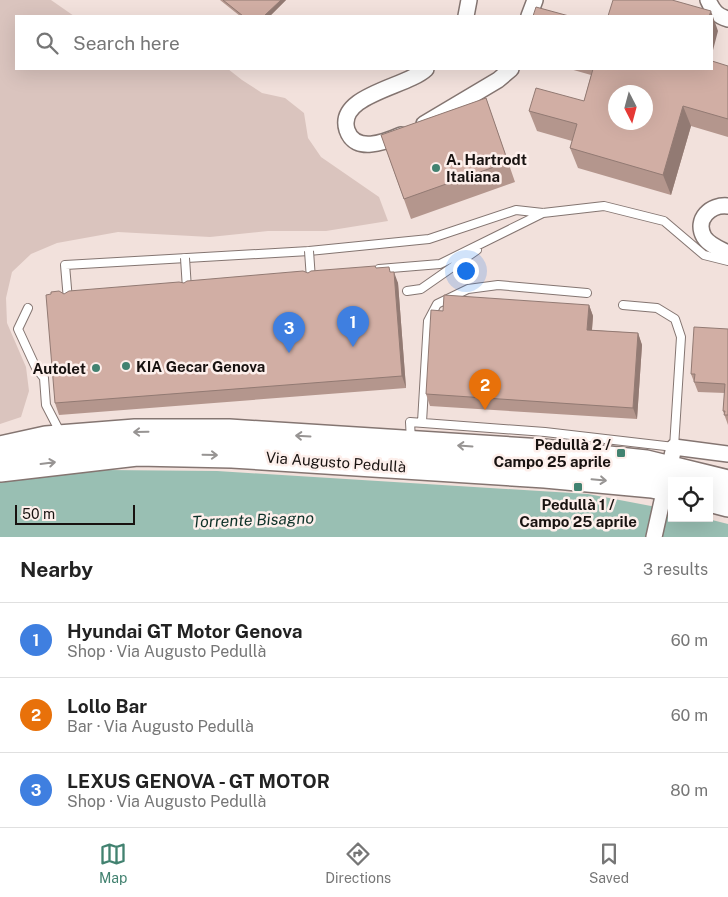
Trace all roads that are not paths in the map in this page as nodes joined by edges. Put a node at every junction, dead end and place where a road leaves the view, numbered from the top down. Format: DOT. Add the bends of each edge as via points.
graph roads {
  1 [pos="469,0"];
  2 [pos="535,0"];
  3 [pos="708,0"];
  4 [pos="466,15"];
  5 [pos="529,15"];
  6 [pos="728,19"];
  7 [pos="424,70"];
  8 [pos="510,70"];
  9 [pos="728,206"];
  10 [pos="543,213"];
  11 [pos="501,233"];
  12 [pos="309,251"];
  13 [pos="728,253"];
  14 [pos="185,258"];
  15 [pos="728,261"];
  16 [pos="370,269"];
  17 [pos="321,273"];
  18 [pos="301,274"];
  19 [pos="311,279"];
  20 [pos="187,284"];
  21 [pos="407,291"];
  22 [pos="587,293"];
  23 [pos="68,300"];
  24 [pos="623,304"];
  25 [pos="28,308"];
  26 [pos="414,429"];
  27 [pos="60,432"];
  28 [pos="0,449"];
  29 [pos="728,454"];
  30 [pos="0,469"];
  31 [pos="669,477"];
  32 [pos="674,477"];
  33 [pos="668,478"];
  34 [pos="668,479"];
  35 [pos="713,482"];
  36 [pos="668,483"];
  37 [pos="728,483"];
  38 [pos="713,500"];
  39 [pos="728,504"];
  40 [pos="654,537"];
  1 -- 4 [label="street"];
  2 -- 5 [label="street"];
  3 -- 6 [label="street" via="719,16"];
  7 -- 8 [label="street" via="354,106 345,124 349,136 366,145 390,140 422,125"];
  9 -- 13 [label="street" via="715,207 707,212 702,225 704,237"];
  10 -- 11 [label="lane"];
  10 -- 12 [label="lane" via="516,210 429,239"];
  10 -- 15 [label="lane" via="604,206 664,221 704,256"];
  11 -- 16 [label="lane" via="440,264"];
  11 -- 21 [label="lane" via="421,289"];
  12 -- 14 [label="lane"];
  12 -- 19 [label="lane, bridge"];
  14 -- 20 [label="lane, bridge"];
  14 -- 23 [label="lane" via="65,265"];
  17 -- 18 [label="lane"];
  22 -- 26 [label="lane" via="498,285 468,289 437,304 428,321"];
  24 -- 31 [label="lane" via="656,308 674,319 681,336"];
  25 -- 27 [label="lane" via="18,329 44,378 46,405"];
  26 -- 28 [label="main road, Via Augusto Pedullà, one-way" via="135,432 46,439"];
  33 -- 26 [label="main road, Via Augusto Pedullà, one-way" via="646,463 543,452"];
  29 -- 32 [label="street"];
  30 -- 34 [label="main road, Via Augusto Pedullà, one-way" via="137,453 232,455 545,475"];
  35 -- 37 [label="main road, Via Augusto Pedullà"];
  36 -- 40 [label="street"];
  38 -- 39 [label="main road"];
}
